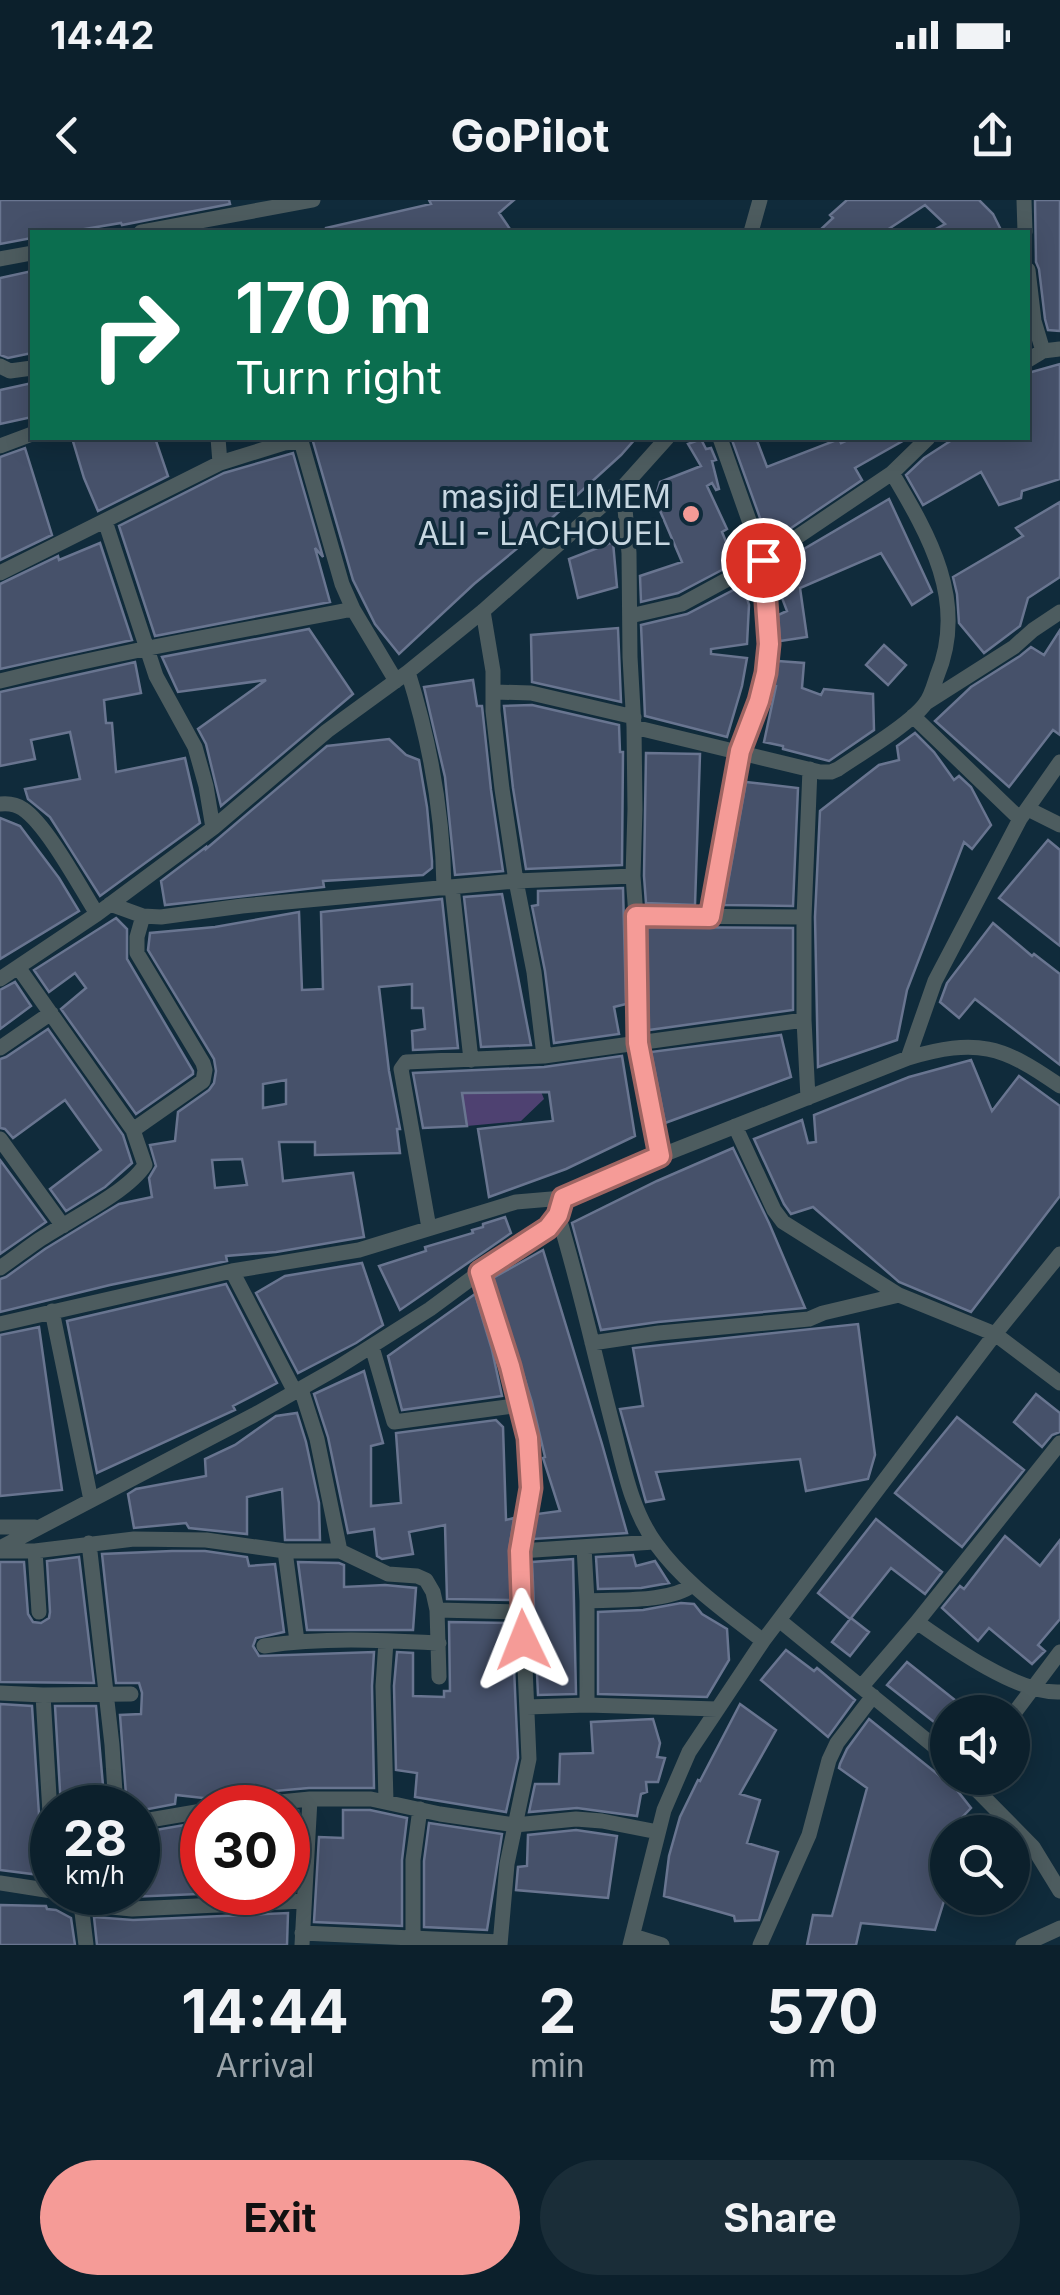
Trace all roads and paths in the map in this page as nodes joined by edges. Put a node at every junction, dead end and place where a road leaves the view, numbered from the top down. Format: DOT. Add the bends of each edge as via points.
graph roads {
  1 [pos="312,200"];
  2 [pos="760,200"];
  3 [pos="1024,200"];
  4 [pos="198,227"];
  5 [pos="164,230"];
  6 [pos="752,230"];
  7 [pos="1025,230"];
  8 [pos="30,253"];
  9 [pos="0,259"];
  10 [pos="1030,287"];
  11 [pos="1052,350"];
  12 [pos="0,366"];
  13 [pos="30,368"];
  14 [pos="30,435"];
  15 [pos="218,440"];
  16 [pos="666,440"];
  17 [pos="721,440"];
  18 [pos="926,440"];
  19 [pos="0,446"];
  20 [pos="220,464"];
  21 [pos="892,473"];
  22 [pos="623,487"];
  23 [pos="105,521"];
  24 [pos="763,560"];
  25 [pos="0,573"];
  26 [pos="353,608"];
  27 [pos="483,611"];
  28 [pos="1060,612"];
  29 [pos="630,616"];
  30 [pos="148,648"];
  31 [pos="402,676"];
  32 [pos="0,681"];
  33 [pos="495,692"];
  34 [pos="926,703"];
  35 [pos="913,716"];
  36 [pos="634,722"];
  37 [pos="740,751"];
  38 [pos="1060,762"];
  39 [pos="810,770"];
  40 [pos="0,804"];
  41 [pos="1024,814"];
  42 [pos="1059,823"];
  43 [pos="213,828"];
  44 [pos="633,876"];
  45 [pos="516,881"];
  46 [pos="448,887"];
  47 [pos="104,909"];
  48 [pos="143,916"];
  49 [pos="636,916"];
  50 [pos="710,917"];
  51 [pos="804,917"];
  52 [pos="18,967"];
  53 [pos="0,979"];
  54 [pos="51,1013"];
  55 [pos="804,1020"];
  56 [pos="638,1043"];
  57 [pos="0,1048"];
  58 [pos="544,1056"];
  59 [pos="908,1058"];
  60 [pos="471,1060"];
  61 [pos="1060,1086"];
  62 [pos="808,1098"];
  63 [pos="735,1126"];
  64 [pos="133,1130"];
  65 [pos="0,1140"];
  66 [pos="660,1156"];
  67 [pos="563,1198"];
  68 [pos="558,1215"];
  69 [pos="63,1226"];
  70 [pos="429,1228"];
  71 [pos="1060,1254"];
  72 [pos="0,1268"];
  73 [pos="232,1271"];
  74 [pos="480,1272"];
  75 [pos="899,1295"];
  76 [pos="52,1311"];
  77 [pos="0,1324"];
  78 [pos="995,1334"];
  79 [pos="592,1343"];
  80 [pos="372,1347"];
  81 [pos="1060,1383"];
  82 [pos="298,1390"];
  83 [pos="521,1405"];
  84 [pos="1060,1443"];
  85 [pos="91,1500"];
  86 [pos="0,1527"];
  87 [pos="39,1527"];
  88 [pos="654,1542"];
  89 [pos="89,1543"];
  90 [pos="584,1547"];
  91 [pos="0,1550"];
  92 [pos="35,1550"];
  93 [pos="340,1551"];
  94 [pos="520,1551"];
  95 [pos="285,1552"];
  96 [pos="693,1585"];
  97 [pos="587,1602"];
  98 [pos="437,1610"];
  99 [pos="39,1612"];
  100 [pos="522,1612"];
  101 [pos="779,1620"];
  102 [pos="917,1622"];
  103 [pos="297,1641"];
  104 [pos="386,1641"];
  105 [pos="763,1641"];
  106 [pos="439,1643"];
  107 [pos="264,1646"];
  108 [pos="1060,1652"];
  109 [pos="440,1676"];
  110 [pos="1033,1687"];
  111 [pos="867,1691"];
  112 [pos="1060,1692"];
  113 [pos="0,1693"];
  114 [pos="107,1694"];
  115 [pos="131,1694"];
  116 [pos="43,1695"];
  117 [pos="1027,1695"];
  118 [pos="588,1705"];
  119 [pos="527,1706"];
  120 [pos="718,1708"];
  121 [pos="930,1744"];
  122 [pos="49,1785"];
  123 [pos="114,1785"];
  124 [pos="984,1795"];
  125 [pos="310,1800"];
  126 [pos="386,1802"];
  127 [pos="420,1810"];
  128 [pos="515,1825"];
  129 [pos="658,1832"];
  130 [pos="0,1883"];
  131 [pos="30,1888"];
  132 [pos="1060,1891"];
  133 [pos="82,1915"];
  134 [pos="1060,1928"];
  135 [pos="413,1936"];
  136 [pos="302,1939"];
  137 [pos="632,1940"];
  138 [pos="500,1943"];
  139 [pos="86,1945"];
  140 [pos="662,1945"];
  141 [pos="760,1945"];
  142 [pos="1023,1945"];
  1 -- 4 [label="street"];
  2 -- 6 [label="street"];
  3 -- 7 [label="street"];
  4 -- 5 [label="street"];
  8 -- 9 [label="street"];
  10 -- 11 [label="street" via="1034,322"];
  12 -- 13 [label="street"];
  14 -- 19 [label="street"];
  15 -- 20 [label="street"];
  16 -- 22 [label="street"];
  17 -- 24 [label="street"];
  18 -- 21 [label="street"];
  20 -- 23 [label="street"];
  20 -- 26 [label="street" via="302,441"];
  21 -- 24 [label="street"];
  21 -- 34 [label="street" via="940,564 948,611 944,661"];
  22 -- 27 [label="street"];
  22 -- 29 [label="street"];
  23 -- 25 [label="street"];
  23 -- 30 [label="street"];
  24 -- 29 [label="street" via="682,604"];
  24 -- 37 [label="street" via="766,673"];
  26 -- 30 [label="street"];
  26 -- 31 [label="street"];
  27 -- 31 [label="street"];
  27 -- 33 [label="street"];
  28 -- 34 [label="street"];
  29 -- 36 [label="street"];
  30 -- 32 [label="street"];
  30 -- 43 [label="street" via="164,694 195,747"];
  31 -- 43 [label="street"];
  31 -- 46 [label="street" via="418,702"];
  33 -- 36 [label="street" via="531,693"];
  33 -- 45 [label="street"];
  34 -- 35 [label="street"];
  35 -- 39 [label="street" via="838,769"];
  35 -- 41 [label="street"];
  36 -- 37 [label="street"];
  36 -- 44 [label="street"];
  37 -- 39 [label="street"];
  37 -- 50 [label="street"];
  38 -- 41 [label="street"];
  39 -- 51 [label="street"];
  40 -- 47 [label="street" via="26,811"];
  41 -- 42 [label="street"];
  41 -- 59 [label="street" via="935,981"];
  43 -- 47 [label="street"];
  44 -- 45 [label="street"];
  44 -- 49 [label="street"];
  45 -- 46 [label="street"];
  45 -- 58 [label="street"];
  46 -- 48 [label="street"];
  46 -- 60 [label="street"];
  47 -- 48 [label="street"];
  47 -- 52 [label="street"];
  48 -- 64 [label="street" via="138,953 205,1070 202,1081"];
  49 -- 50 [label="street"];
  49 -- 56 [label="street"];
  50 -- 51 [label="street"];
  51 -- 55 [label="street"];
  52 -- 53 [label="street"];
  52 -- 54 [label="street"];
  54 -- 57 [label="street"];
  54 -- 64 [label="street"];
  55 -- 56 [label="street"];
  55 -- 62 [label="street"];
  56 -- 58 [label="street"];
  56 -- 66 [label="street"];
  58 -- 60 [label="street"];
  59 -- 61 [label="street" via="984,1047 1028,1063"];
  59 -- 62 [label="street"];
  60 -- 70 [label="street" via="413,1060 401,1069"];
  62 -- 63 [label="street"];
  63 -- 66 [label="street"];
  63 -- 75 [label="street" via="783,1222"];
  64 -- 69 [label="street" via="142,1170"];
  65 -- 69 [label="street"];
  66 -- 67 [label="street"];
  67 -- 68 [label="street"];
  67 -- 70 [label="street" via="516,1202"];
  68 -- 74 [label="street"];
  68 -- 79 [label="street"];
  69 -- 72 [label="street"];
  70 -- 73 [label="street" via="359,1250"];
  71 -- 78 [label="street"];
  73 -- 76 [label="street"];
  73 -- 82 [label="street"];
  74 -- 80 [label="street"];
  74 -- 83 [label="street"];
  75 -- 78 [label="street"];
  75 -- 79 [label="street" via="809,1319"];
  76 -- 77 [label="street"];
  76 -- 85 [label="street"];
  78 -- 81 [label="street"];
  78 -- 101 [label="street"];
  79 -- 88 [label="street" via="628,1483"];
  80 -- 82 [label="street"];
  80 -- 83 [label="street" via="394,1422"];
  82 -- 85 [label="street"];
  82 -- 93 [label="street"];
  83 -- 94 [label="street" via="532,1475"];
  84 -- 102 [label="street"];
  85 -- 87 [label="street"];
  86 -- 87 [label="street"];
  87 -- 91 [label="street"];
  88 -- 90 [label="street"];
  88 -- 96 [label="street"];
  89 -- 92 [label="street"];
  89 -- 95 [label="street" via="206,1540"];
  89 -- 114 [label="street"];
  90 -- 94 [label="street"];
  90 -- 97 [label="street"];
  91 -- 92 [label="street"];
  92 -- 99 [label="street"];
  93 -- 95 [label="street"];
  93 -- 98 [label="street" via="388,1574 426,1580"];
  94 -- 100 [label="street"];
  95 -- 103 [label="street"];
  96 -- 97 [label="street" via="670,1596"];
  96 -- 105 [label="street"];
  97 -- 118 [label="street"];
  98 -- 100 [label="street"];
  98 -- 106 [label="street"];
  100 -- 119 [label="street"];
  101 -- 105 [label="street"];
  101 -- 111 [label="street"];
  102 -- 110 [label="street" via="956,1650"];
  102 -- 111 [label="street"];
  103 -- 104 [label="street"];
  103 -- 107 [label="street"];
  104 -- 106 [label="street"];
  104 -- 126 [label="street"];
  105 -- 120 [label="street"];
  106 -- 109 [label="street"];
  108 -- 110 [label="street"];
  110 -- 112 [label="street"];
  110 -- 117 [label="street"];
  111 -- 121 [label="street"];
  111 -- 141 [label="street" via="829,1760 809,1835"];
  113 -- 116 [label="street"];
  114 -- 115 [label="street"];
  114 -- 116 [label="street"];
  114 -- 123 [label="street"];
  116 -- 122 [label="street"];
  118 -- 119 [label="street"];
  118 -- 120 [label="street"];
  119 -- 128 [label="street" via="529,1758"];
  120 -- 129 [label="street" via="677,1775"];
  124 -- 132 [label="street" via="1034,1847"];
  125 -- 126 [label="street"];
  126 -- 127 [label="street"];
  127 -- 128 [label="street"];
  127 -- 135 [label="street"];
  128 -- 129 [label="street" via="576,1819"];
  128 -- 138 [label="street"];
  129 -- 137 [label="street"];
  130 -- 131 [label="street"];
  133 -- 139 [label="street"];
  134 -- 142 [label="street"];
  135 -- 136 [label="street"];
  135 -- 138 [label="street"];
  137 -- 140 [label="street"];
}
